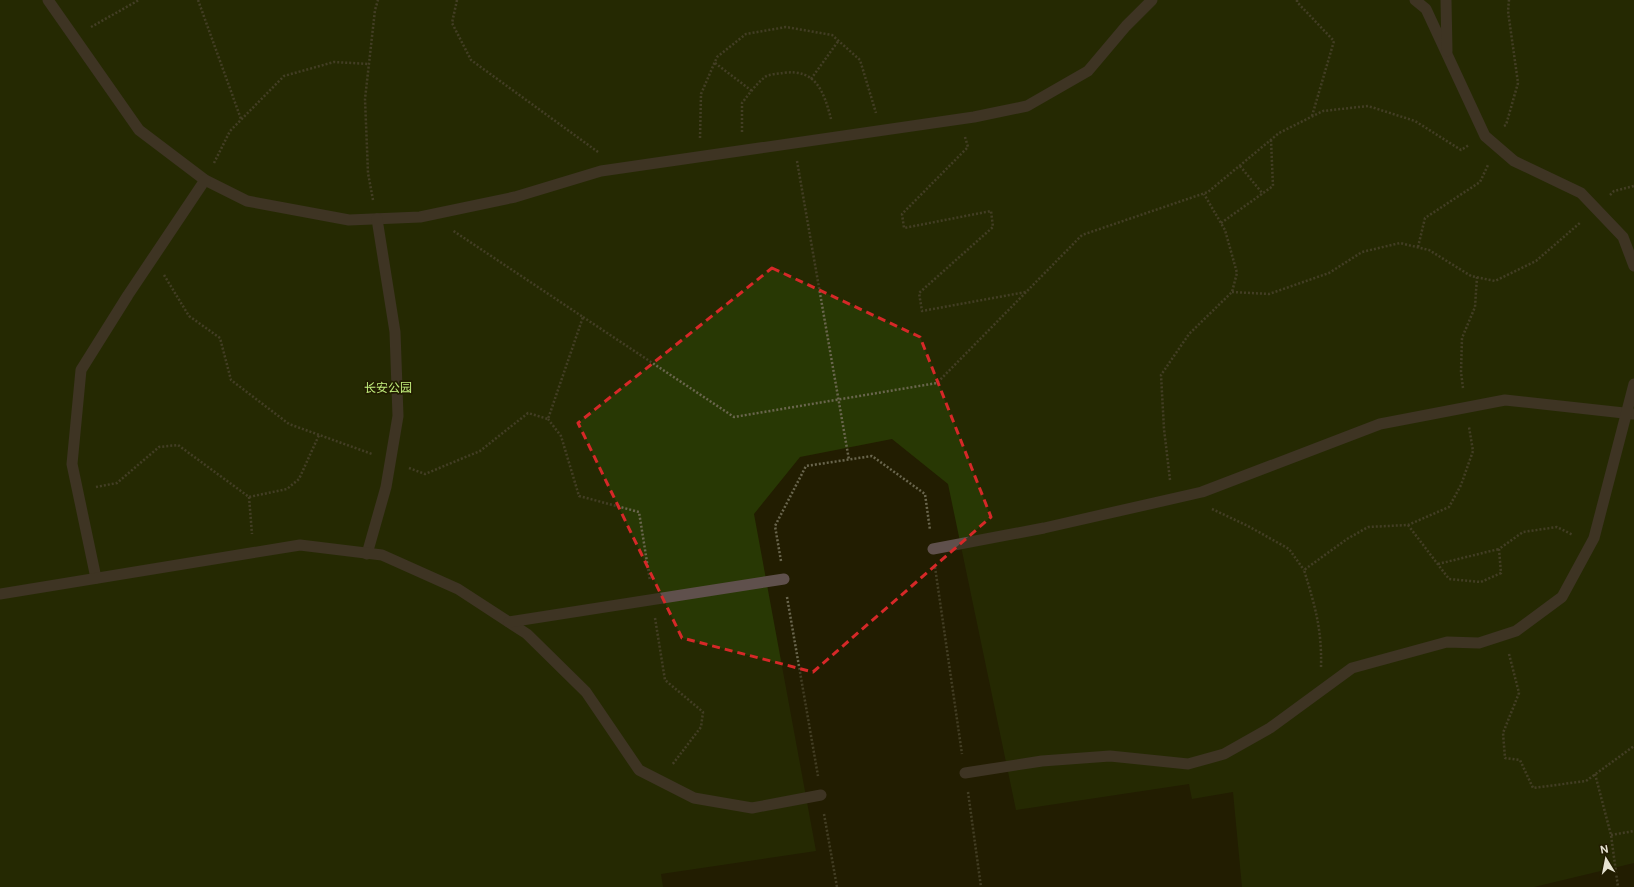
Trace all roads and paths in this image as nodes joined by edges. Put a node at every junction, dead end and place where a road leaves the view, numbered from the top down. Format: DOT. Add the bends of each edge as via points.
graph roads {
  1 [pos="48,0"];
  2 [pos="139,0"];
  3 [pos="198,0"];
  4 [pos="378,0"];
  5 [pos="457,0"];
  6 [pos="1152,0"];
  7 [pos="1297,0"];
  8 [pos="1415,0"];
  9 [pos="1446,0"];
  10 [pos="1510,0"];
  11 [pos="76,40"];
  12 [pos="838,40"];
  13 [pos="1446,56"];
  14 [pos="715,63"];
  15 [pos="369,64"];
  16 [pos="811,79"];
  17 [pos="752,91"];
  18 [pos="1312,116"];
  19 [pos="241,119"];
  20 [pos="959,120"];
  21 [pos="880,131"];
  22 [pos="1485,136"];
  23 [pos="836,137"];
  24 [pos="1271,140"];
  25 [pos="794,143"];
  26 [pos="1497,146"];
  27 [pos="743,150"];
  28 [pos="700,156"];
  29 [pos="1240,166"];
  30 [pos="619,168"];
  31 [pos="205,180"];
  32 [pos="1634,186"];
  33 [pos="1204,194"];
  34 [pos="1263,194"];
  35 [pos="1596,208"];
  36 [pos="377,219"];
  37 [pos="1221,223"];
  38 [pos="1418,248"];
  39 [pos="1634,266"];
  40 [pos="1477,278"];
  41 [pos="1027,292"];
  42 [pos="1232,292"];
  43 [pos="584,317"];
  44 [pos="1634,384"];
  45 [pos="839,400"];
  46 [pos="1466,407"];
  47 [pos="1630,414"];
  48 [pos="319,435"];
  49 [pos="849,460"];
  50 [pos="78,491"];
  51 [pos="1184,496"];
  52 [pos="249,497"];
  53 [pos="1172,499"];
  54 [pos="1408,525"];
  55 [pos="1591,544"];
  56 [pos="933,549"];
  57 [pos="1499,549"];
  58 [pos="254,553"];
  59 [pos="367,554"];
  60 [pos="1438,564"];
  61 [pos="1304,570"];
  62 [pos="96,578"];
  63 [pos="784,579"];
  64 [pos="0,594"];
  65 [pos="509,622"];
  66 [pos="1502,635"];
  67 [pos="1318,693"];
  68 [pos="1634,746"];
  69 [pos="965,773"];
  70 [pos="1595,774"];
  71 [pos="821,795"];
  72 [pos="1634,830"];
  73 [pos="1611,834"];
  74 [pos="837,887"];
  75 [pos="981,887"];
  76 [pos="1618,887"];
  1 -- 11 [label="lane"];
  2 -- 11 [label="path" via="94,24"];
  3 -- 19 [label="path"];
  4 -- 15 [label="path"];
  5 -- 30 [label="path" via="452,23 471,60"];
  6 -- 20 [label="lane" via="1088,71 1027,106"];
  7 -- 18 [label="path" via="1334,41"];
  8 -- 13 [label="lane" via="1426,9"];
  9 -- 13 [label="lane"];
  10 -- 22 [label="path" via="1508,11 1518,83 1506,124"];
  11 -- 31 [label="lane" via="139,130"];
  12 -- 14 [label="path" via="832,35 786,26 746,34 717,57"];
  12 -- 16 [label="path"];
  12 -- 21 [label="path" via="860,60"];
  13 -- 22 [label="lane"];
  14 -- 17 [label="path"];
  14 -- 28 [label="path" via="701,94"];
  15 -- 19 [label="path" via="334,62 284,76"];
  15 -- 36 [label="path" via="365,98 368,173"];
  16 -- 17 [label="path" via="796,71 766,76"];
  16 -- 23 [label="path" via="817,82 828,106"];
  17 -- 27 [label="path" via="742,102"];
  18 -- 22 [label="path" via="1323,111 1368,106 1415,120 1460,150"];
  18 -- 24 [label="path"];
  19 -- 31 [label="path" via="230,131"];
  20 -- 21 [label="lane"];
  20 -- 41 [label="path" via="968,147 902,214 904,228 991,211 993,227 919,293 922,311"];
  21 -- 23 [label="lane"];
  22 -- 26 [label="lane"];
  23 -- 25 [label="lane"];
  24 -- 29 [label="path"];
  24 -- 34 [label="path" via="1273,186"];
  25 -- 27 [label="lane"];
  25 -- 45 [label="path"];
  26 -- 35 [label="lane" via="1514,161 1581,193"];
  26 -- 38 [label="path" via="1480,182 1425,218"];
  27 -- 28 [label="lane"];
  28 -- 30 [label="lane"];
  29 -- 33 [label="path"];
  29 -- 34 [label="path"];
  30 -- 36 [label="lane" via="515,197 429,216"];
  31 -- 36 [label="lane" via="247,201 348,220"];
  31 -- 50 [label="lane" via="81,370 72,464"];
  32 -- 35 [label="path" via="1614,191"];
  33 -- 37 [label="path"];
  33 -- 41 [label="path" via="1082,235"];
  34 -- 37 [label="path"];
  35 -- 39 [label="lane" via="1623,237"];
  35 -- 40 [label="path" via="1536,261 1495,281"];
  36 -- 59 [label="lane" via="395,332 398,416 386,487"];
  37 -- 42 [label="path" via="1237,273"];
  38 -- 40 [label="path" via="1429,250"];
  38 -- 42 [label="path" via="1400,243 1362,252 1330,273 1269,294"];
  40 -- 46 [label="path" via="1475,307 1462,338 1461,372"];
  41 -- 45 [label="path" via="937,384"];
  42 -- 53 [label="path" via="1189,334 1161,374"];
  43 -- 45 [label="path" via="734,417"];
  44 -- 47 [label="lane"];
  45 -- 49 [label="path"];
  46 -- 47 [label="lane" via="1505,400"];
  46 -- 51 [label="lane" via="1380,424 1202,492"];
  46 -- 54 [label="path" via="1473,451 1460,485 1449,507"];
  47 -- 55 [label="lane"];
  48 -- 52 [label="path" via="299,479 288,489"];
  49 -- 56 [label="path" via="872,456 925,494"];
  49 -- 63 [label="path" via="806,466 775,526"];
  50 -- 52 [label="path" via="117,483 159,447 178,445"];
  50 -- 62 [label="lane"];
  51 -- 53 [label="lane"];
  51 -- 61 [label="path" via="1248,526 1288,549"];
  52 -- 58 [label="path"];
  53 -- 56 [label="lane" via="1044,528"];
  54 -- 60 [label="path"];
  54 -- 61 [label="path" via="1368,527"];
  55 -- 57 [label="path" via="1557,527 1523,532"];
  55 -- 66 [label="lane" via="1562,597 1516,631"];
  56 -- 69 [label="path"];
  57 -- 60 [label="path"];
  57 -- 60 [label="path" via="1502,573 1481,582 1450,579"];
  58 -- 59 [label="lane" via="300,545"];
  58 -- 62 [label="lane"];
  59 -- 65 [label="lane" via="382,555 458,589"];
  61 -- 67 [label="path" via="1317,611 1322,642"];
  62 -- 64 [label="lane"];
  63 -- 65 [label="lane"];
  63 -- 71 [label="path"];
  65 -- 71 [label="lane" via="527,634 586,692 639,770 694,798 752,808"];
  66 -- 67 [label="lane" via="1479,643 1447,642 1352,668"];
  66 -- 70 [label="path" via="1511,660 1518,693 1503,733 1505,758 1520,760 1533,788 1586,781"];
  67 -- 69 [label="lane" via="1270,728 1224,754 1188,764 1110,756 1042,761"];
  68 -- 70 [label="path"];
  69 -- 75 [label="path"];
  70 -- 73 [label="path"];
  71 -- 74 [label="path"];
  72 -- 73 [label="path"];
  73 -- 76 [label="path"];
}
